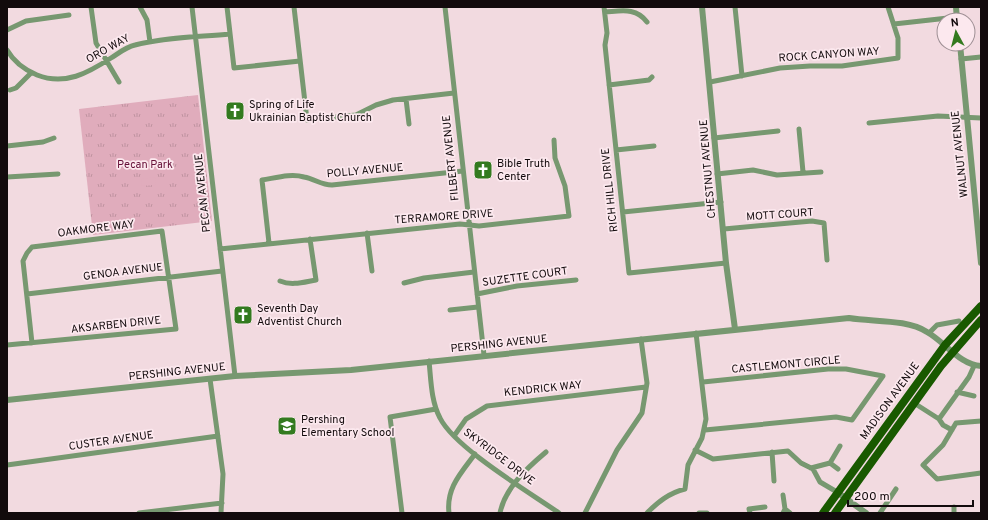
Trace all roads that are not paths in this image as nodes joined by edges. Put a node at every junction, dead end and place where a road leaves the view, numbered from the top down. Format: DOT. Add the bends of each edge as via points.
graph roads {
  1 [pos="90,7"];
  2 [pos="140,7"];
  3 [pos="192,7"];
  4 [pos="227,7"];
  5 [pos="294,7"];
  6 [pos="445,7"];
  7 [pos="702,7"];
  8 [pos="735,7"];
  9 [pos="888,7"];
  10 [pos="604,9"];
  11 [pos="69,15"];
  12 [pos="936,21"];
  13 [pos="646,22"];
  14 [pos="894,24"];
  15 [pos="7,30"];
  16 [pos="230,34"];
  17 [pos="196,37"];
  18 [pos="150,42"];
  19 [pos="7,50"];
  20 [pos="961,52"];
  21 [pos="981,56"];
  22 [pos="961,58"];
  23 [pos="106,61"];
  24 [pos="300,61"];
  25 [pos="31,73"];
  26 [pos="742,76"];
  27 [pos="652,77"];
  28 [pos="119,82"];
  29 [pos="710,82"];
  30 [pos="610,85"];
  31 [pos="10,90"];
  32 [pos="454,93"];
  33 [pos="406,99"];
  34 [pos="967,117"];
  35 [pos="981,118"];
  36 [pos="869,123"];
  37 [pos="409,124"];
  38 [pos="799,129"];
  39 [pos="778,131"];
  40 [pos="54,138"];
  41 [pos="714,138"];
  42 [pos="554,140"];
  43 [pos="7,146"];
  44 [pos="654,146"];
  45 [pos="616,150"];
  46 [pos="463,171"];
  47 [pos="803,172"];
  48 [pos="821,172"];
  49 [pos="58,174"];
  50 [pos="718,174"];
  51 [pos="7,177"];
  52 [pos="978,201"];
  53 [pos="721,202"];
  54 [pos="978,209"];
  55 [pos="623,212"];
  56 [pos="469,226"];
  57 [pos="724,229"];
  58 [pos="162,231"];
  59 [pos="367,233"];
  60 [pos="310,239"];
  61 [pos="269,243"];
  62 [pos="220,249"];
  63 [pos="827,260"];
  64 [pos="981,262"];
  65 [pos="726,263"];
  66 [pos="222,271"];
  67 [pos="372,271"];
  68 [pos="474,272"];
  69 [pos="170,276"];
  70 [pos="576,280"];
  71 [pos="280,281"];
  72 [pos="404,283"];
  73 [pos="27,294"];
  74 [pos="477,294"];
  75 [pos="981,306"];
  76 [pos="478,307"];
  77 [pos="450,310"];
  78 [pos="981,320"];
  79 [pos="959,321"];
  80 [pos="735,329"];
  81 [pos="696,333"];
  82 [pos="929,333"];
  83 [pos="642,339"];
  84 [pos="32,343"];
  85 [pos="7,345"];
  86 [pos="945,345"];
  87 [pos="952,352"];
  88 [pos="484,355"];
  89 [pos="429,361"];
  90 [pos="974,366"];
  91 [pos="981,366"];
  92 [pos="235,376"];
  93 [pos="210,379"];
  94 [pos="702,382"];
  95 [pos="646,387"];
  96 [pos="957,392"];
  97 [pos="974,396"];
  98 [pos="7,400"];
  99 [pos="914,403"];
  100 [pos="436,409"];
  101 [pos="939,419"];
  102 [pos="981,421"];
  103 [pos="705,430"];
  104 [pos="952,430"];
  105 [pos="218,436"];
  106 [pos="454,436"];
  107 [pos="840,446"];
  108 [pos="695,450"];
  109 [pos="546,452"];
  110 [pos="772,452"];
  111 [pos="475,454"];
  112 [pos="830,463"];
  113 [pos="7,465"];
  114 [pos="811,468"];
  115 [pos="838,469"];
  116 [pos="981,473"];
  117 [pos="774,481"];
  118 [pos="515,483"];
  119 [pos="896,489"];
  120 [pos="837,492"];
  121 [pos="783,495"];
  122 [pos="845,498"];
  123 [pos="222,503"];
  124 [pos="765,507"];
  125 [pos="784,511"];
  126 [pos="139,513"];
  127 [pos="221,513"];
  128 [pos="402,513"];
  129 [pos="449,513"];
  130 [pos="500,513"];
  131 [pos="559,513"];
  132 [pos="585,513"];
  133 [pos="647,513"];
  134 [pos="699,513"];
  135 [pos="707,513"];
  136 [pos="750,513"];
  137 [pos="790,513"];
  138 [pos="822,513"];
  139 [pos="835,513"];
  140 [pos="866,513"];
  141 [pos="880,513"];
  1 -- 23 [label="street" via="95,40"];
  2 -- 18 [label="street" via="147,20"];
  3 -- 17 [label="street, PECAN AVENUE"];
  4 -- 16 [label="street"];
  5 -- 24 [label="street"];
  6 -- 32 [label="street, FILBERT AVENUE"];
  7 -- 29 [label="street, CHESTNUT AVENUE"];
  8 -- 26 [label="street"];
  9 -- 14 [label="street, ROCK CANYON WAY"];
  10 -- 13 [label="street" via="633,11 640,14"];
  10 -- 30 [label="street, RICH HILL DRIVE"];
  11 -- 15 [label="street" via="26,21"];
  12 -- 14 [label="street"];
  14 -- 26 [label="street, ROCK CANYON WAY" via="898,38 898,58 842,66 780,68"];
  16 -- 17 [label="street, ORO WAY"];
  16 -- 24 [label="street" via="234,68"];
  17 -- 18 [label="street, ORO WAY"];
  17 -- 62 [label="street, PECAN AVENUE"];
  18 -- 23 [label="street, ORO WAY" via="127,48"];
  19 -- 25 [label="street, ORO WAY" via="13,59"];
  20 -- 22 [label="street, WALNUT AVENUE"];
  21 -- 22 [label="street"];
  22 -- 34 [label="street, WALNUT AVENUE"];
  23 -- 25 [label="street, ORO WAY" via="86,73 68,79 52,79"];
  23 -- 28 [label="street"];
  24 -- 33 [label="street" via="307,120 356,115 384,102"];
  25 -- 31 [label="street" via="16,88"];
  26 -- 29 [label="street, ROCK CANYON WAY"];
  27 -- 30 [label="street" via="649,80"];
  29 -- 41 [label="street, CHESTNUT AVENUE"];
  30 -- 45 [label="street, RICH HILL DRIVE"];
  32 -- 33 [label="street"];
  32 -- 46 [label="street, FILBERT AVENUE"];
  33 -- 37 [label="street"];
  34 -- 35 [label="street"];
  34 -- 36 [label="street" via="938,116"];
  34 -- 52 [label="street, WALNUT AVENUE"];
  38 -- 47 [label="street"];
  39 -- 41 [label="street"];
  40 -- 43 [label="street" via="40,143"];
  41 -- 50 [label="street, CHESTNUT AVENUE"];
  42 -- 56 [label="street, TERRAMORE DRIVE" via="555,158 566,186 569,216"];
  44 -- 45 [label="street"];
  45 -- 55 [label="street, RICH HILL DRIVE"];
  46 -- 56 [label="street, FILBERT AVENUE"];
  46 -- 61 [label="street, POLLY AVENUE" via="332,185 320,184 301,176 262,180"];
  47 -- 48 [label="street"];
  47 -- 50 [label="street" via="773,175 753,170"];
  49 -- 51 [label="street"];
  50 -- 53 [label="street, CHESTNUT AVENUE"];
  52 -- 54 [label="street, WALNUT AVENUE"];
  53 -- 55 [label="street"];
  53 -- 57 [label="street, CHESTNUT AVENUE"];
  54 -- 64 [label="street, WALNUT AVENUE"];
  55 -- 65 [label="street, RICH HILL DRIVE" via="629,273"];
  56 -- 59 [label="street, TERRAMORE DRIVE" via="460,224"];
  56 -- 68 [label="street, FILBERT AVENUE"];
  57 -- 63 [label="street, MOTT COURT" via="812,220 824,223"];
  57 -- 65 [label="street, CHESTNUT AVENUE"];
  58 -- 69 [label="street, AKSARBEN DRIVE"];
  58 -- 73 [label="street, OAKMORE WAY" via="32,247 23,261"];
  59 -- 60 [label="street, TERRAMORE DRIVE"];
  59 -- 67 [label="street"];
  60 -- 61 [label="street, TERRAMORE DRIVE"];
  60 -- 71 [label="street" via="316,280 295,284"];
  61 -- 62 [label="street, TERRAMORE DRIVE"];
  62 -- 66 [label="street, PECAN AVENUE"];
  65 -- 80 [label="street, CHESTNUT AVENUE"];
  66 -- 69 [label="street, GENOA AVENUE"];
  66 -- 92 [label="street, PECAN AVENUE"];
  68 -- 72 [label="street"];
  68 -- 74 [label="street, FILBERT AVENUE"];
  69 -- 73 [label="street, GENOA AVENUE"];
  69 -- 84 [label="street, AKSARBEN DRIVE" via="176,329"];
  70 -- 74 [label="street, SUZETTE COURT" via="517,286"];
  73 -- 84 [label="street"];
  74 -- 76 [label="street, FILBERT AVENUE"];
  75 -- 86 [label="main road, MADISON AVENUE"];
  76 -- 77 [label="street"];
  76 -- 88 [label="street, FILBERT AVENUE"];
  78 -- 87 [label="main road, MADISON AVENUE"];
  79 -- 82 [label="street" via="937,325"];
  80 -- 81 [label="street, PERSHING AVENUE"];
  80 -- 82 [label="street, PERSHING AVENUE" via="849,318 912,325"];
  81 -- 83 [label="street, PERSHING AVENUE"];
  81 -- 94 [label="street"];
  82 -- 86 [label="street, PERSHING AVENUE"];
  83 -- 88 [label="street, PERSHING AVENUE"];
  83 -- 95 [label="street"];
  84 -- 85 [label="street, AKSARBEN DRIVE"];
  86 -- 87 [label="street, PERSHING AVENUE"];
  86 -- 120 [label="main road, MADISON AVENUE"];
  87 -- 90 [label="street, PERSHING AVENUE"];
  87 -- 99 [label="main road, MADISON AVENUE"];
  88 -- 89 [label="street, PERSHING AVENUE"];
  89 -- 92 [label="street, PERSHING AVENUE" via="351,370"];
  89 -- 100 [label="street, SKYRIDGE DRIVE"];
  90 -- 91 [label="street"];
  90 -- 96 [label="street"];
  92 -- 93 [label="street, PERSHING AVENUE"];
  93 -- 98 [label="street, PERSHING AVENUE"];
  93 -- 105 [label="street"];
  94 -- 103 [label="street"];
  94 -- 103 [label="street, CASTLEMONT CIRCLE" via="828,369 852,370 883,376 852,420 836,417"];
  95 -- 106 [label="street, KENDRICK WAY" via="487,406 466,419"];
  95 -- 132 [label="street" via="642,413 617,450"];
  96 -- 97 [label="street"];
  96 -- 101 [label="street"];
  99 -- 101 [label="street"];
  99 -- 122 [label="main road, MADISON AVENUE"];
  100 -- 106 [label="street, SKYRIDGE DRIVE"];
  100 -- 128 [label="street" via="390,417"];
  101 -- 104 [label="street"];
  102 -- 104 [label="street" via="956,423"];
  103 -- 108 [label="street"];
  104 -- 116 [label="street" via="943,445 923,465 937,479"];
  105 -- 113 [label="street, CUSTER AVENUE"];
  105 -- 123 [label="street" via="223,474"];
  106 -- 111 [label="street, SKYRIDGE DRIVE"];
  107 -- 112 [label="street"];
  108 -- 110 [label="street" via="713,459"];
  108 -- 133 [label="street" via="686,472 685,489 658,502"];
  109 -- 118 [label="street"];
  110 -- 114 [label="street" via="790,452 801,463"];
  110 -- 117 [label="street"];
  111 -- 118 [label="street, SKYRIDGE DRIVE"];
  111 -- 129 [label="street" via="452,485 448,498"];
  112 -- 114 [label="street"];
  112 -- 115 [label="street"];
  114 -- 120 [label="street" via="820,482"];
  118 -- 130 [label="street" via="502,503"];
  118 -- 131 [label="street, SKYRIDGE DRIVE"];
  119 -- 141 [label="street"];
  120 -- 122 [label="street"];
  120 -- 138 [label="main road, MADISON AVENUE"];
  121 -- 125 [label="street"];
  122 -- 139 [label="main road, MADISON AVENUE"];
  122 -- 140 [label="street"];
  123 -- 126 [label="street"];
  123 -- 127 [label="street"];
  124 -- 136 [label="street" via="749,509"];
  125 -- 137 [label="street"];
  134 -- 135 [label="street"];
}
